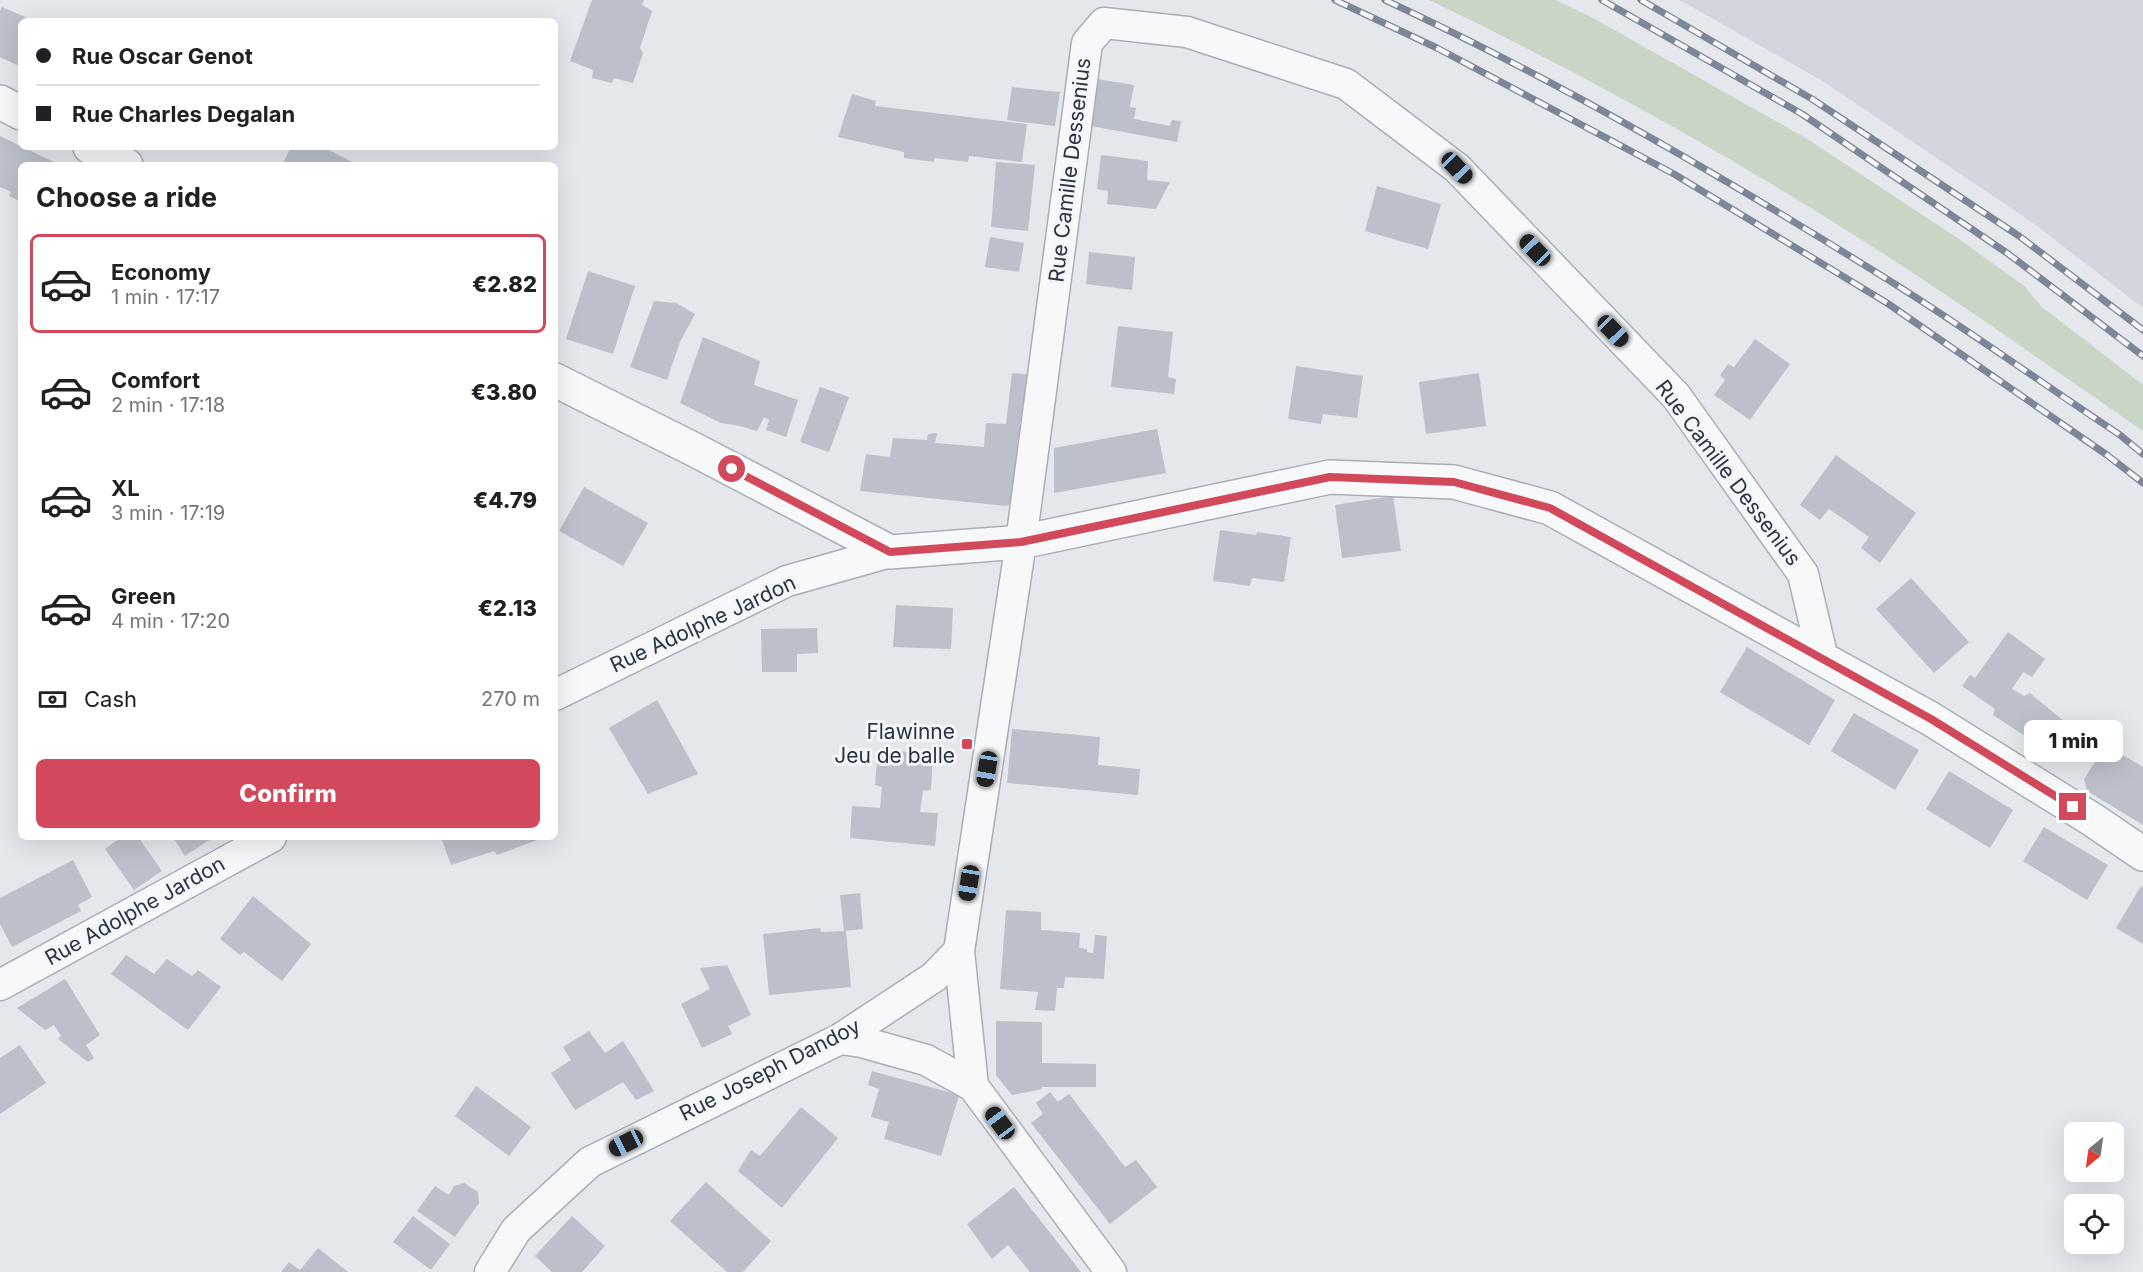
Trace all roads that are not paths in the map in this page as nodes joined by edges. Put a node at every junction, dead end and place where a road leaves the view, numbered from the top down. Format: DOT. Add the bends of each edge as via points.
graph roads {
  1 [pos="0,102"];
  2 [pos="18,111"];
  3 [pos="96,150"];
  4 [pos="120,162"];
  5 [pos="558,382"];
  6 [pos="1021,542"];
  7 [pos="890,552"];
  8 [pos="1823,658"];
  9 [pos="558,694"];
  10 [pos="266,840"];
  11 [pos="2143,854"];
  12 [pos="959,951"];
  13 [pos="0,985"];
  14 [pos="840,1038"];
  15 [pos="973,1086"];
  16 [pos="490,1272"];
  17 [pos="1111,1272"];
  1 -- 2 [label="street"];
  3 -- 4 [label="street"];
  5 -- 7 [label="street"];
  6 -- 7 [label="street"];
  6 -- 8 [label="street" via="1330,477 1454,482 1550,508"];
  6 -- 8 [label="street, Rue Camille Dessenius" via="1087,43 1104,23 1186,32 1346,84 1457,168 1676,396 1803,574"];
  6 -- 12 [label="street"];
  7 -- 9 [label="street, Rue Adolphe Jardon" via="787,581"];
  8 -- 11 [label="street" via="1931,719"];
  10 -- 13 [label="street, Rue Adolphe Jardon"];
  12 -- 14 [label="street, Rue Joseph Dandoy" via="934,978"];
  12 -- 15 [label="street"];
  14 -- 15 [label="street" via="926,1060"];
  14 -- 16 [label="street, Rue Joseph Dandoy" via="590,1162 516,1230"];
  15 -- 17 [label="street"];
}
